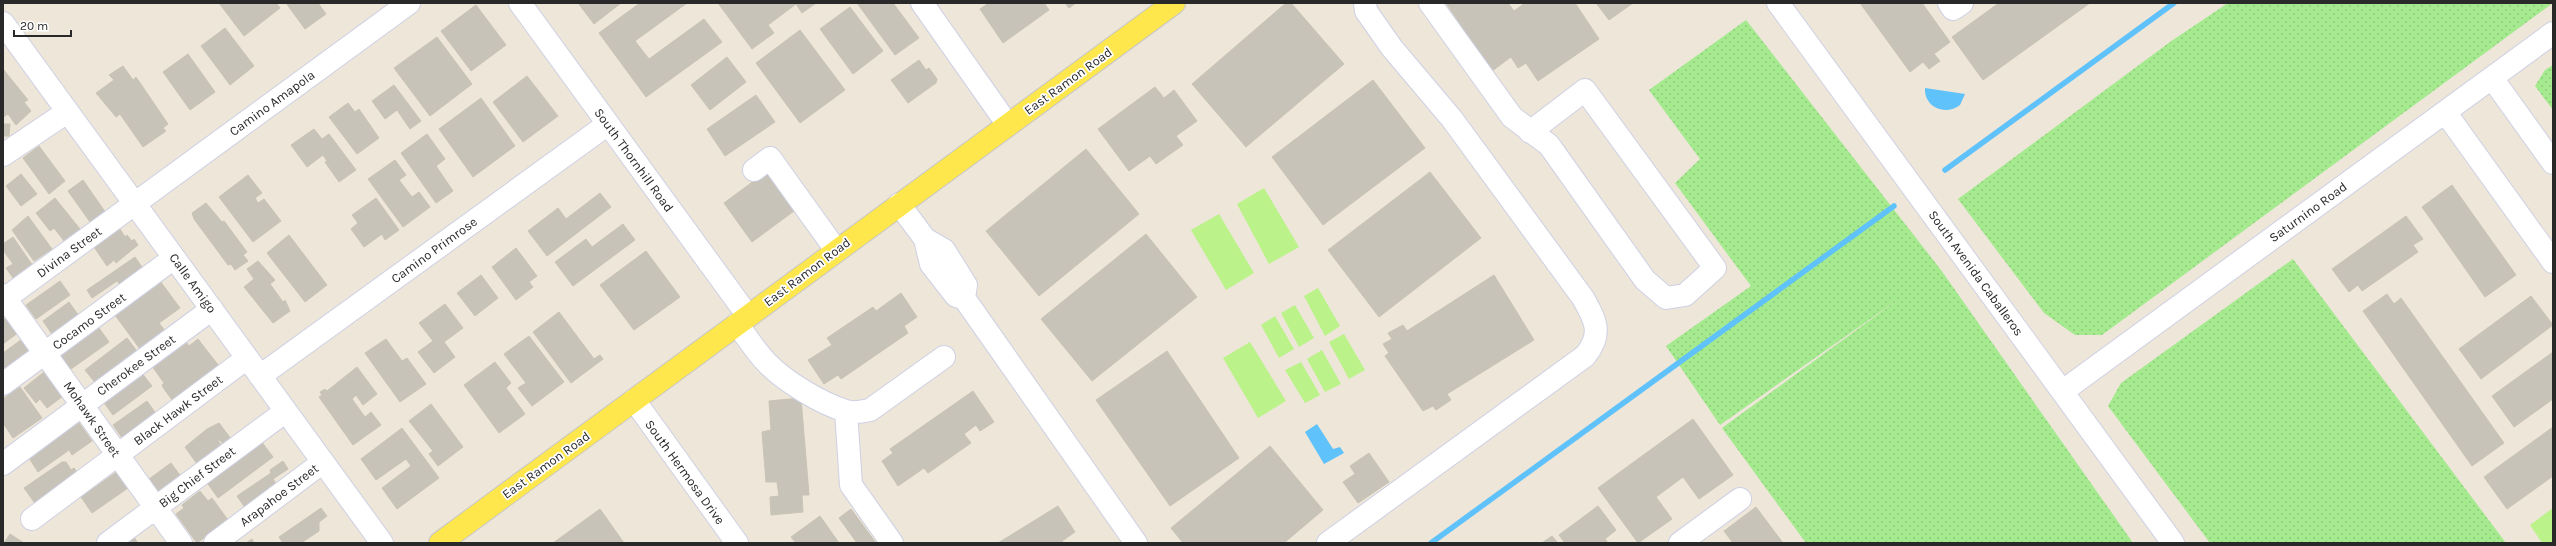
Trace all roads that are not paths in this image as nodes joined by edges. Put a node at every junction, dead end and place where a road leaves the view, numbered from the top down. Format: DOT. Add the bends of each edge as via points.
graph roads {
  1 [pos="409,3"];
  2 [pos="520,3"];
  3 [pos="922,3"];
  4 [pos="1174,3"];
  5 [pos="1430,3"];
  6 [pos="1778,3"];
  7 [pos="1360,6"];
  8 [pos="2553,33"];
  9 [pos="7,38"];
  10 [pos="2492,78"];
  11 [pos="67,112"];
  12 [pos="2445,112"];
  13 [pos="608,124"];
  14 [pos="1008,125"];
  15 [pos="1530,132"];
  16 [pos="3,155"];
  17 [pos="2553,163"];
  18 [pos="754,170"];
  19 [pos="135,204"];
  20 [pos="900,204"];
  21 [pos="836,250"];
  22 [pos="174,258"];
  23 [pos="2553,262"];
  24 [pos="4,298"];
  25 [pos="212,309"];
  26 [pos="743,320"];
  27 [pos="45,353"];
  28 [pos="944,357"];
  29 [pos="248,358"];
  30 [pos="260,376"];
  31 [pos="3,384"];
  32 [pos="2063,391"];
  33 [pos="634,400"];
  34 [pos="82,404"];
  35 [pos="286,411"];
  36 [pos="846,411"];
  37 [pos="118,454"];
  38 [pos="323,462"];
  39 [pos="3,464"];
  40 [pos="1740,499"];
  41 [pos="155,508"];
  42 [pos="32,518"];
  43 [pos="108,543"];
  44 [pos="181,543"];
  45 [pos="214,543"];
  46 [pos="382,543"];
  47 [pos="440,543"];
  48 [pos="737,543"];
  49 [pos="892,543"];
  50 [pos="1136,543"];
  51 [pos="1328,543"];
  52 [pos="1680,543"];
  53 [pos="2173,543"];
  1 -- 19 [label="street, Camino Amapola"];
  2 -- 13 [label="street, South Thornhill Road"];
  3 -- 14 [label="street"];
  4 -- 14 [label="main road, East Ramon Road"];
  5 -- 15 [label="street" via="1512,116"];
  6 -- 32 [label="street, South Avenida Caballeros"];
  7 -- 51 [label="street" via="1452,119 1578,292 1592,316 1596,329 1595,344 1585,356"];
  8 -- 10 [label="street, Saturnino Road"];
  9 -- 11 [label="street, Calle Amigo"];
  10 -- 12 [label="street, Saturnino Road"];
  10 -- 17 [label="street"];
  11 -- 16 [label="street"];
  11 -- 19 [label="street, Calle Amigo"];
  12 -- 23 [label="street"];
  12 -- 32 [label="street, Saturnino Road"];
  13 -- 26 [label="street, South Thornhill Road"];
  13 -- 30 [label="street, Camino Primrose"];
  14 -- 20 [label="main road, East Ramon Road"];
  15 -- 15 [label="street" via="1549,145 1646,280 1666,298 1684,295 1715,268 1585,90"];
  18 -- 21 [label="street" via="770,158"];
  19 -- 22 [label="street, Calle Amigo"];
  19 -- 24 [label="street, Divina Street"];
  20 -- 21 [label="main road, East Ramon Road"];
  20 -- 50 [label="street" via="925,239 931,264 956,296 964,298"];
  21 -- 26 [label="main road, East Ramon Road"];
  22 -- 25 [label="street, Calle Amigo"];
  22 -- 27 [label="street, Cocamo Street"];
  24 -- 27 [label="street, Mohawk Street"];
  25 -- 29 [label="street, Calle Amigo"];
  25 -- 34 [label="street, Cherokee Street"];
  26 -- 33 [label="main road, East Ramon Road"];
  26 -- 36 [label="street, South Thornhill Road" via="766,363 812,395"];
  27 -- 31 [label="street, Cocamo Street"];
  27 -- 34 [label="street, Mohawk Street"];
  28 -- 36 [label="street" via="870,410"];
  29 -- 30 [label="street, Calle Amigo"];
  29 -- 37 [label="street, Black Hawk Street"];
  30 -- 35 [label="street, Calle Amigo"];
  32 -- 53 [label="street, South Avenida Caballeros"];
  33 -- 47 [label="main road, East Ramon Road"];
  33 -- 48 [label="street, South Hermosa Drive"];
  34 -- 37 [label="street, Mohawk Street"];
  34 -- 39 [label="street, Cherokee Street"];
  35 -- 38 [label="street, Calle Amigo"];
  35 -- 41 [label="street, Big Chief Street"];
  36 -- 49 [label="street" via="850,485"];
  37 -- 41 [label="street, Mohawk Street"];
  37 -- 42 [label="street, Black Hawk Street"];
  38 -- 45 [label="street, Arapahoe Street"];
  38 -- 46 [label="street, Calle Amigo"];
  40 -- 52 [label="street"];
  41 -- 43 [label="street, Big Chief Street"];
  41 -- 44 [label="street, Mohawk Street"];
}
